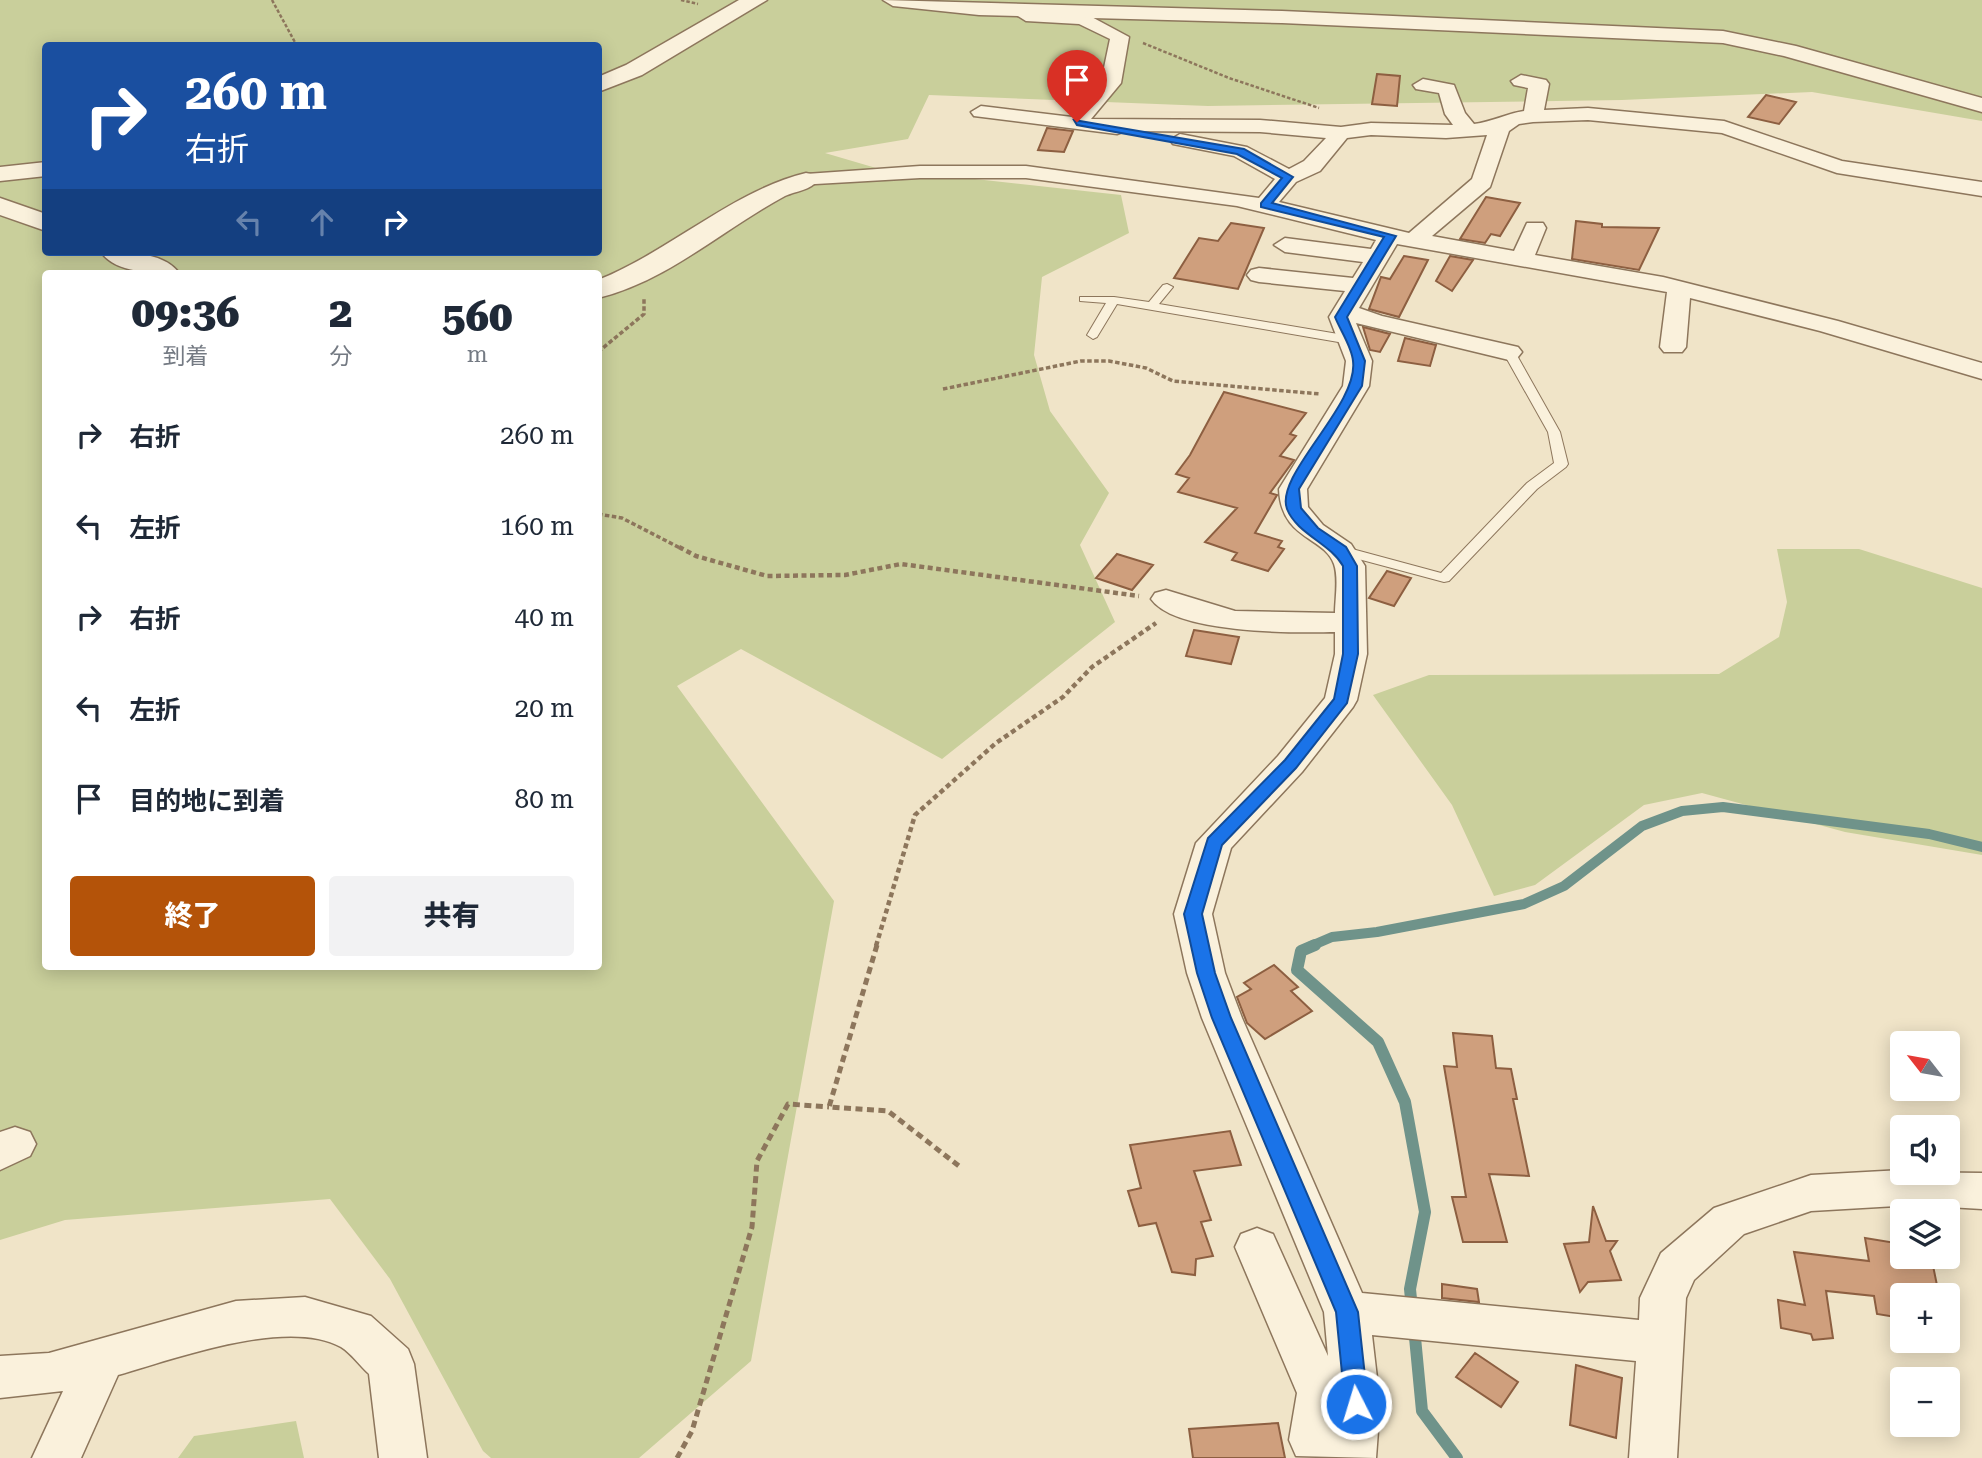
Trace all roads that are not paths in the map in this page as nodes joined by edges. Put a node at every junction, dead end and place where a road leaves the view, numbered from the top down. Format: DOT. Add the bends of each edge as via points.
graph roads {
  1 [pos="757,0"];
  2 [pos="893,0"];
  3 [pos="1019,11"];
  4 [pos="1521,81"];
  5 [pos="602,83"];
  6 [pos="1423,85"];
  7 [pos="1982,105"];
  8 [pos="981,112"];
  9 [pos="1533,116"];
  10 [pos="1087,124"];
  11 [pos="1500,128"];
  12 [pos="1467,129"];
  13 [pos="1341,133"];
  14 [pos="42,169"];
  15 [pos="0,174"];
  16 [pos="1288,177"];
  17 [pos="806,180"];
  18 [pos="1982,189"];
  19 [pos="1265,205"];
  20 [pos="0,206"];
  21 [pos="42,222"];
  22 [pos="1535,228"];
  23 [pos="1285,245"];
  24 [pos="124,256"];
  25 [pos="1668,260"];
  26 [pos="1521,261"];
  27 [pos="158,270"];
  28 [pos="1259,275"];
  29 [pos="1373,278"];
  30 [pos="1671,286"];
  31 [pos="1167,287"];
  32 [pos="602,288"];
  33 [pos="1084,299"];
  34 [pos="1114,300"];
  35 [pos="1152,306"];
  36 [pos="1093,335"];
  37 [pos="1673,347"];
  38 [pos="1509,352"];
  39 [pos="1982,372"];
  40 [pos="1341,550"];
  41 [pos="1166,599"];
  42 [pos="1350,622"];
  43 [pos="1982,1191"];
  44 [pos="1258,1247"];
  45 [pos="1362,1314"];
  46 [pos="1658,1343"];
  47 [pos="102,1359"];
  48 [pos="0,1377"];
  49 [pos="1338,1387"];
  50 [pos="1332,1449"];
  51 [pos="56,1458"];
  52 [pos="403,1458"];
  53 [pos="1653,1458"];
  1 -- 5 [label="street"];
  2 -- 3 [label="street"];
  3 -- 7 [label="street" via="1282,17 1723,37 1771,44"];
  3 -- 10 [label="street" via="1026,16 1083,19 1120,37 1111,83"];
  4 -- 9 [label="street" via="1539,84"];
  6 -- 12 [label="street" via="1447,89 1455,114"];
  8 -- 10 [label="street"];
  9 -- 11 [label="street" via="1513,118"];
  9 -- 18 [label="street" via="1588,114 1724,127 1837,167"];
  10 -- 13 [label="street" via="1260,126"];
  10 -- 16 [label="street" via="1240,151"];
  11 -- 12 [label="street"];
  11 -- 29 [label="street" via="1482,182"];
  12 -- 13 [label="street"];
  13 -- 16 [label="street" via="1312,166"];
  14 -- 15 [label="street"];
  16 -- 19 [label="street"];
  17 -- 19 [label="street" via="908,172 1026,173"];
  17 -- 32 [label="street" via="778,190 643,272"];
  19 -- 29 [label="street"];
  20 -- 21 [label="street"];
  22 -- 26 [label="street"];
  23 -- 29 [label="street"];
  24 -- 27 [label="street"];
  25 -- 30 [label="street"];
  26 -- 29 [label="street"];
  26 -- 30 [label="street"];
  28 -- 29 [label="street"];
  29 -- 35 [label="lane"];
  29 -- 38 [label="street" via="1376,322"];
  29 -- 40 [label="street" via="1356,386 1293,489 1294,509 1313,531"];
  30 -- 37 [label="street"];
  30 -- 39 [label="street" via="1829,326"];
  31 -- 35 [label="lane"];
  33 -- 34 [label="lane"];
  34 -- 35 [label="lane"];
  34 -- 36 [label="lane"];
  38 -- 40 [label="lane" via="1554,432 1561,464 1532,485 1444,578"];
  40 -- 42 [label="street" via="1350,566"];
  41 -- 42 [label="street" via="1199,614 1248,625"];
  42 -- 45 [label="street" via="1351,654 1341,700 1290,764 1214,843 1193,914 1222,1018"];
  43 -- 46 [label="street" via="1913,1186 1811,1193 1729,1221 1677,1267 1663,1298"];
  44 -- 49 [label="street"];
  45 -- 46 [label="street"];
  45 -- 49 [label="street"];
  46 -- 53 [label="street"];
  47 -- 48 [label="street" via="49,1374"];
  47 -- 51 [label="street"];
  47 -- 52 [label="street" via="236,1321 305,1317 355,1331 391,1364"];
  49 -- 50 [label="street"];
}
